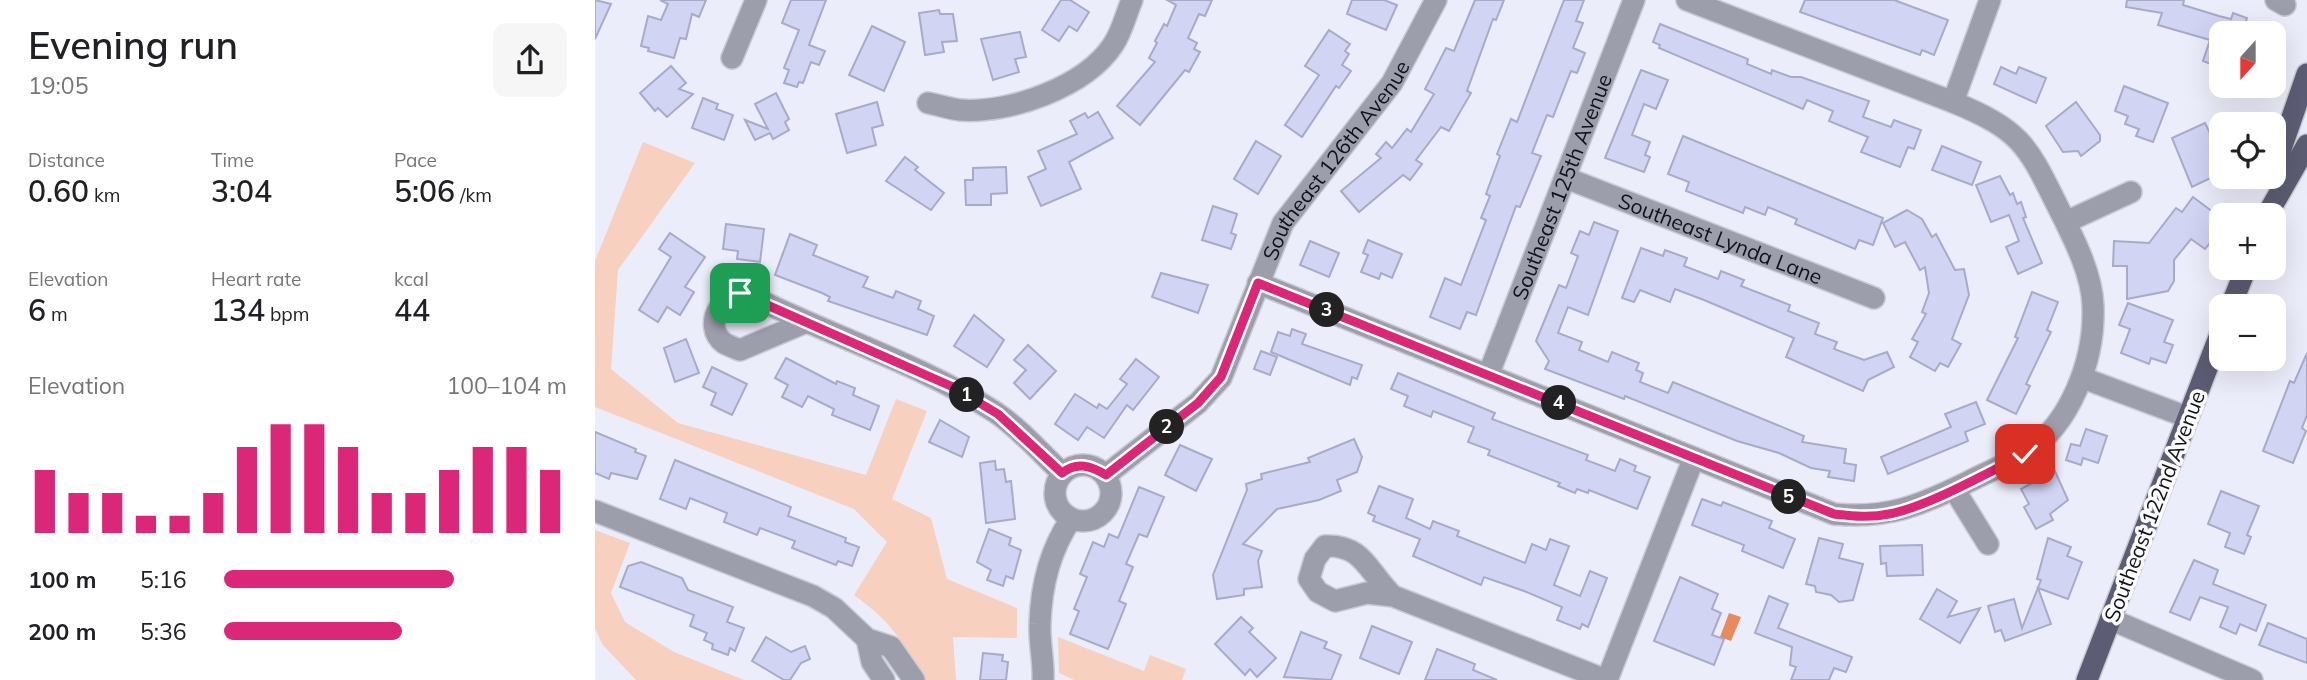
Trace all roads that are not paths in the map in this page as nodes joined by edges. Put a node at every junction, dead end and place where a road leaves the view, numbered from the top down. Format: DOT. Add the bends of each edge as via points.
graph roads {
  1 [pos="756,0"];
  2 [pos="1132,0"];
  3 [pos="1436,0"];
  4 [pos="1634,0"];
  5 [pos="1687,0"];
  6 [pos="1990,0"];
  7 [pos="732,58"];
  8 [pos="2307,74"];
  9 [pos="1952,102"];
  10 [pos="929,103"];
  11 [pos="2286,134"];
  12 [pos="2307,145"];
  13 [pos="1566,178"];
  14 [pos="2131,191"];
  15 [pos="2273,203"];
  16 [pos="2066,222"];
  17 [pos="1258,283"];
  18 [pos="1874,298"];
  19 [pos="804,323"];
  20 [pos="2209,362"];
  21 [pos="1489,373"];
  22 [pos="2083,378"];
  23 [pos="2187,418"];
  24 [pos="1693,460"];
  25 [pos="1062,473"];
  26 [pos="1106,475"];
  27 [pos="1954,489"];
  28 [pos="595,511"];
  29 [pos="1071,519"];
  30 [pos="1987,544"];
  31 [pos="1393,596"];
  32 [pos="2110,619"];
  33 [pos="867,639"];
  34 [pos="884,680"];
  35 [pos="914,680"];
  36 [pos="1043,680"];
  37 [pos="1607,680"];
  38 [pos="2087,680"];
  39 [pos="2252,680"];
  1 -- 7 [label="street"];
  2 -- 10 [label="street" via="1114,44 1076,80 1053,92 961,110"];
  3 -- 17 [label="street, Southeast 126th Avenue" via="1392,83 1283,223"];
  4 -- 13 [label="street, Southeast 125th Avenue"];
  5 -- 9 [label="street"];
  6 -- 9 [label="street"];
  8 -- 11 [label="main road"];
  9 -- 16 [label="street" via="1990,118 2019,138"];
  12 -- 15 [label="main road"];
  13 -- 18 [label="street, Southeast Lynda Lane"];
  13 -- 21 [label="street, Southeast 125th Avenue"];
  14 -- 16 [label="street"];
  16 -- 22 [label="street" via="2085,268 2093,305"];
  17 -- 21 [label="street"];
  17 -- 26 [label="street, Southeast 126th Avenue" via="1221,377 1198,403"];
  19 -- 25 [label="street" via="953,387 998,414"];
  20 -- 23 [label="main road, Southeast 122nd Avenue"];
  21 -- 24 [label="street"];
  22 -- 23 [label="street"];
  22 -- 27 [label="street" via="2060,419 2025,454"];
  23 -- 32 [label="main road, Southeast 122nd Avenue"];
  24 -- 27 [label="street" via="1834,514 1892,514"];
  24 -- 37 [label="street"];
  25 -- 26 [label="street" via="1071,466 1091,466"];
  25 -- 29 [label="street" via="1055,484 1055,500"];
  26 -- 29 [label="street" via="1111,501 1103,514 1089,521"];
  27 -- 30 [label="street"];
  28 -- 33 [label="street" via="813,596 834,608"];
  29 -- 36 [label="street" via="1055,542 1048,563 1040,624"];
  31 -- 37 [label="street"];
  32 -- 38 [label="main road, Southeast 122nd Avenue"];
  32 -- 39 [label="street"];
  33 -- 34 [label="street" via="872,662"];
  33 -- 35 [label="street" via="891,648"];
}
